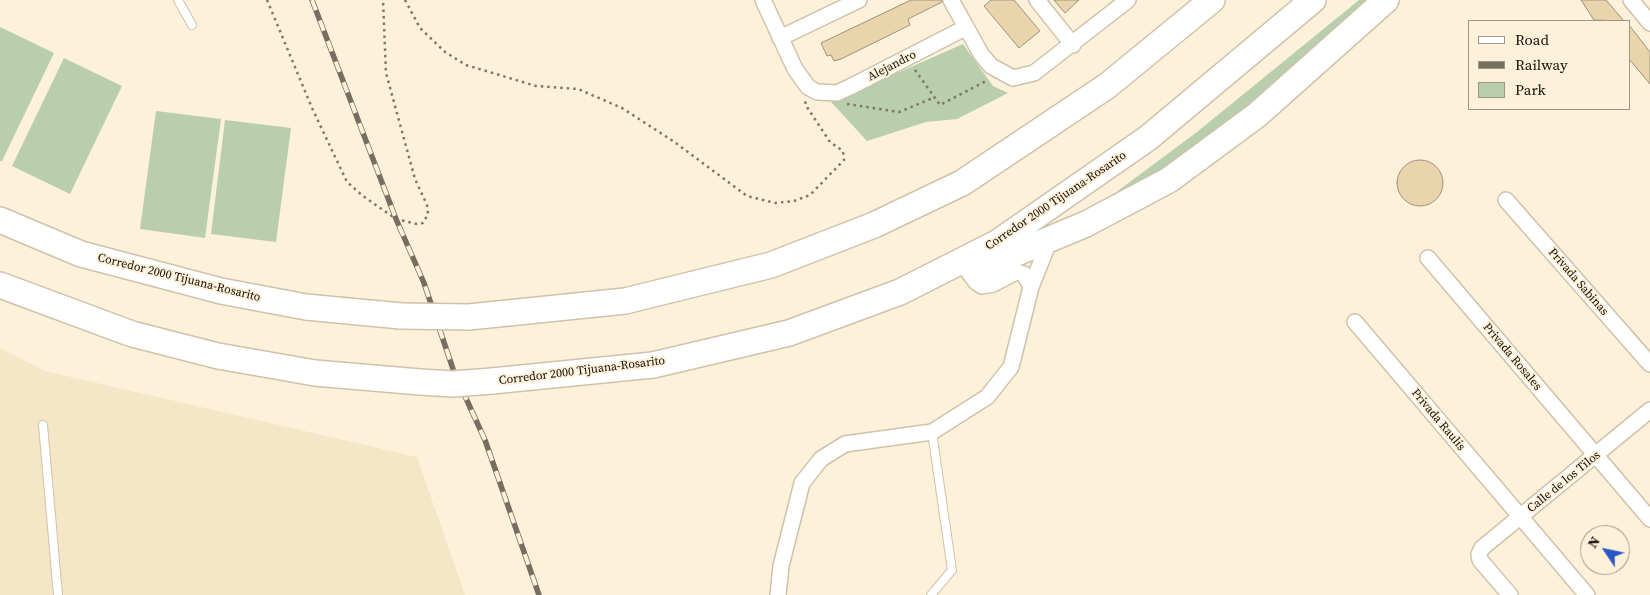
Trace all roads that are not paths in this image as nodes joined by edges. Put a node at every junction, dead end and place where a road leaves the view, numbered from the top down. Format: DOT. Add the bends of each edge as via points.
graph roads {
  1 [pos="178,0"];
  2 [pos="762,0"];
  3 [pos="859,0"];
  4 [pos="951,0"];
  5 [pos="1037,0"];
  6 [pos="1128,0"];
  7 [pos="1212,0"];
  8 [pos="1313,0"];
  9 [pos="1386,0"];
  10 [pos="1631,0"];
  11 [pos="1650,23"];
  12 [pos="192,25"];
  13 [pos="965,28"];
  14 [pos="780,38"];
  15 [pos="1073,45"];
  16 [pos="1506,200"];
  17 [pos="0,220"];
  18 [pos="1051,237"];
  19 [pos="1428,258"];
  20 [pos="965,267"];
  21 [pos="0,285"];
  22 [pos="1031,287"];
  23 [pos="1355,322"];
  24 [pos="1650,364"];
  25 [pos="1650,410"];
  26 [pos="43,425"];
  27 [pos="932,432"];
  28 [pos="1596,456"];
  29 [pos="1520,518"];
  30 [pos="1650,519"];
  31 [pos="58,595"];
  32 [pos="778,595"];
  33 [pos="931,595"];
  34 [pos="1510,595"];
  35 [pos="1587,595"];
  1 -- 12 [label="lane"];
  2 -- 14 [label="street"];
  3 -- 14 [label="street"];
  4 -- 13 [label="street"];
  5 -- 15 [label="street"];
  6 -- 15 [label="street"];
  7 -- 17 [label="highway, Corredor 2000 Tijuana-Rosarito, bridge" via="1107,86 962,183 874,224 771,265 625,301 469,317 401,316 306,307 221,291 81,254"];
  8 -- 20 [label="highway, Corredor 2000 Tijuana-Rosarito" via="1148,138"];
  9 -- 18 [label="highway" via="1257,115 1169,180 1110,212"];
  10 -- 11 [label="street"];
  13 -- 14 [label="street, Alejandro" via="850,87 818,91 795,69"];
  13 -- 15 [label="street" via="981,54 1001,74 1013,78 1034,73"];
  16 -- 24 [label="street, Privada Sabinas"];
  18 -- 20 [label="highway"];
  18 -- 22 [label="street"];
  19 -- 28 [label="street, Privada Rosales"];
  20 -- 21 [label="highway, Corredor 2000 Tijuana-Rosarito, bridge" via="957,279 900,292 788,332 653,365 453,384 315,372 218,356 132,334"];
  20 -- 22 [label="street" via="982,286 1021,272"];
  22 -- 27 [label="street" via="1011,367 987,397"];
  23 -- 29 [label="street, Privada Raulís"];
  25 -- 28 [label="street, Calle de los Tilos"];
  26 -- 31 [label="lane"];
  27 -- 32 [label="street" via="845,444 821,459 802,484 781,566"];
  27 -- 33 [label="lane" via="952,570"];
  28 -- 29 [label="street, Calle de los Tilos"];
  28 -- 30 [label="street, Privada Rosales"];
  29 -- 34 [label="street, Calle de los Tilos" via="1482,548 1479,554 1480,560"];
  29 -- 35 [label="street, Privada Raulís"];
}
